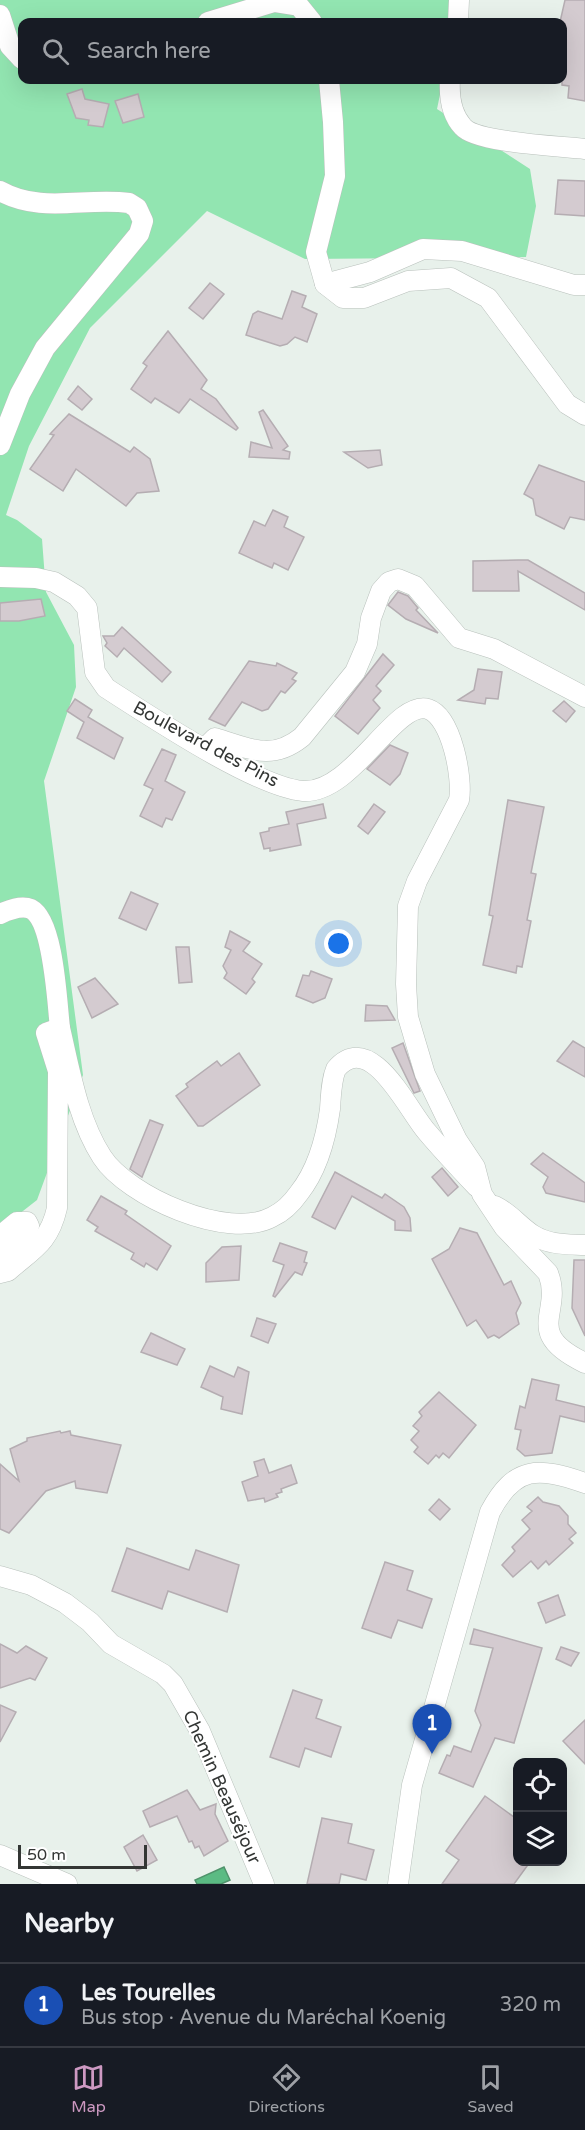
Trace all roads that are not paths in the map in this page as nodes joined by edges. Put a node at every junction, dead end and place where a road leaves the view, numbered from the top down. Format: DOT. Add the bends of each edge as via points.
graph roads {
  1 [pos="459,0"];
  2 [pos="0,15"];
  3 [pos="221,18"];
  4 [pos="309,18"];
  5 [pos="458,18"];
  6 [pos="18,54"];
  7 [pos="329,84"];
  8 [pos="450,84"];
  9 [pos="585,149"];
  10 [pos="0,191"];
  11 [pos="325,284"];
  12 [pos="585,285"];
  13 [pos="585,415"];
  14 [pos="0,445"];
  15 [pos="0,577"];
  16 [pos="585,697"];
  17 [pos="206,748"];
  18 [pos="0,914"];
  19 [pos="60,1028"];
  20 [pos="487,1199"];
  21 [pos="0,1236"];
  22 [pos="585,1245"];
  23 [pos="0,1257"];
  24 [pos="0,1273"];
  25 [pos="585,1363"];
  26 [pos="585,1483"];
  27 [pos="0,1576"];
  28 [pos="0,1855"];
  29 [pos="66,1884"];
  30 [pos="264,1884"];
  31 [pos="398,1884"];
  1 -- 5 [label="street"];
  2 -- 6 [label="street" via="10,46"];
  3 -- 4 [label="street" via="274,2 299,6"];
  7 -- 11 [label="street" via="335,176 316,252"];
  8 -- 9 [label="street" via="449,100 464,128 483,138"];
  10 -- 14 [label="street" via="41,204 129,203 137,208 142,221 139,234 45,348 20,394"];
  11 -- 12 [label="street" via="370,272 423,249 462,251"];
  11 -- 13 [label="street" via="343,298 364,298 408,281 451,278 488,297 567,404"];
  15 -- 17 [label="street, Boulevard des Pins" via="54,582 77,596 87,608 95,672 106,688"];
  16 -- 17 [label="street" via="494,649 459,638 415,586 398,579 381,591 355,672 293,745 271,753 215,738"];
  17 -- 20 [label="street, Boulevard des Pins" via="274,784 306,791 331,785 403,716 429,709 442,720 456,757 461,790 408,906 406,1004 425,1074 457,1140 475,1167"];
  18 -- 19 [label="street" via="17,907 31,909 42,919 49,942"];
  19 -- 20 [label="street" via="80,1108 102,1156 124,1182 182,1212 247,1223 272,1218 287,1207 314,1170 323,1146 336,1069 343,1060 351,1058 361,1058 379,1067 425,1131"];
  19 -- 24 [label="street" via="46,1033 57,1071 57,1208 46,1238 8,1271"];
  20 -- 22 [label="street" via="541,1239"];
  20 -- 25 [label="street" via="504,1227 552,1281 548,1316 553,1341"];
  21 -- 23 [label="street" via="17,1222 27,1222 29,1226 22,1239"];
  26 -- 31 [label="street" via="547,1475 518,1477 507,1484 490,1512 412,1785"];
  27 -- 30 [label="street, Chemin Beauséjour" via="31,1585 65,1603 111,1644 173,1684 200,1731"];
  28 -- 29 [label="street"];
}
